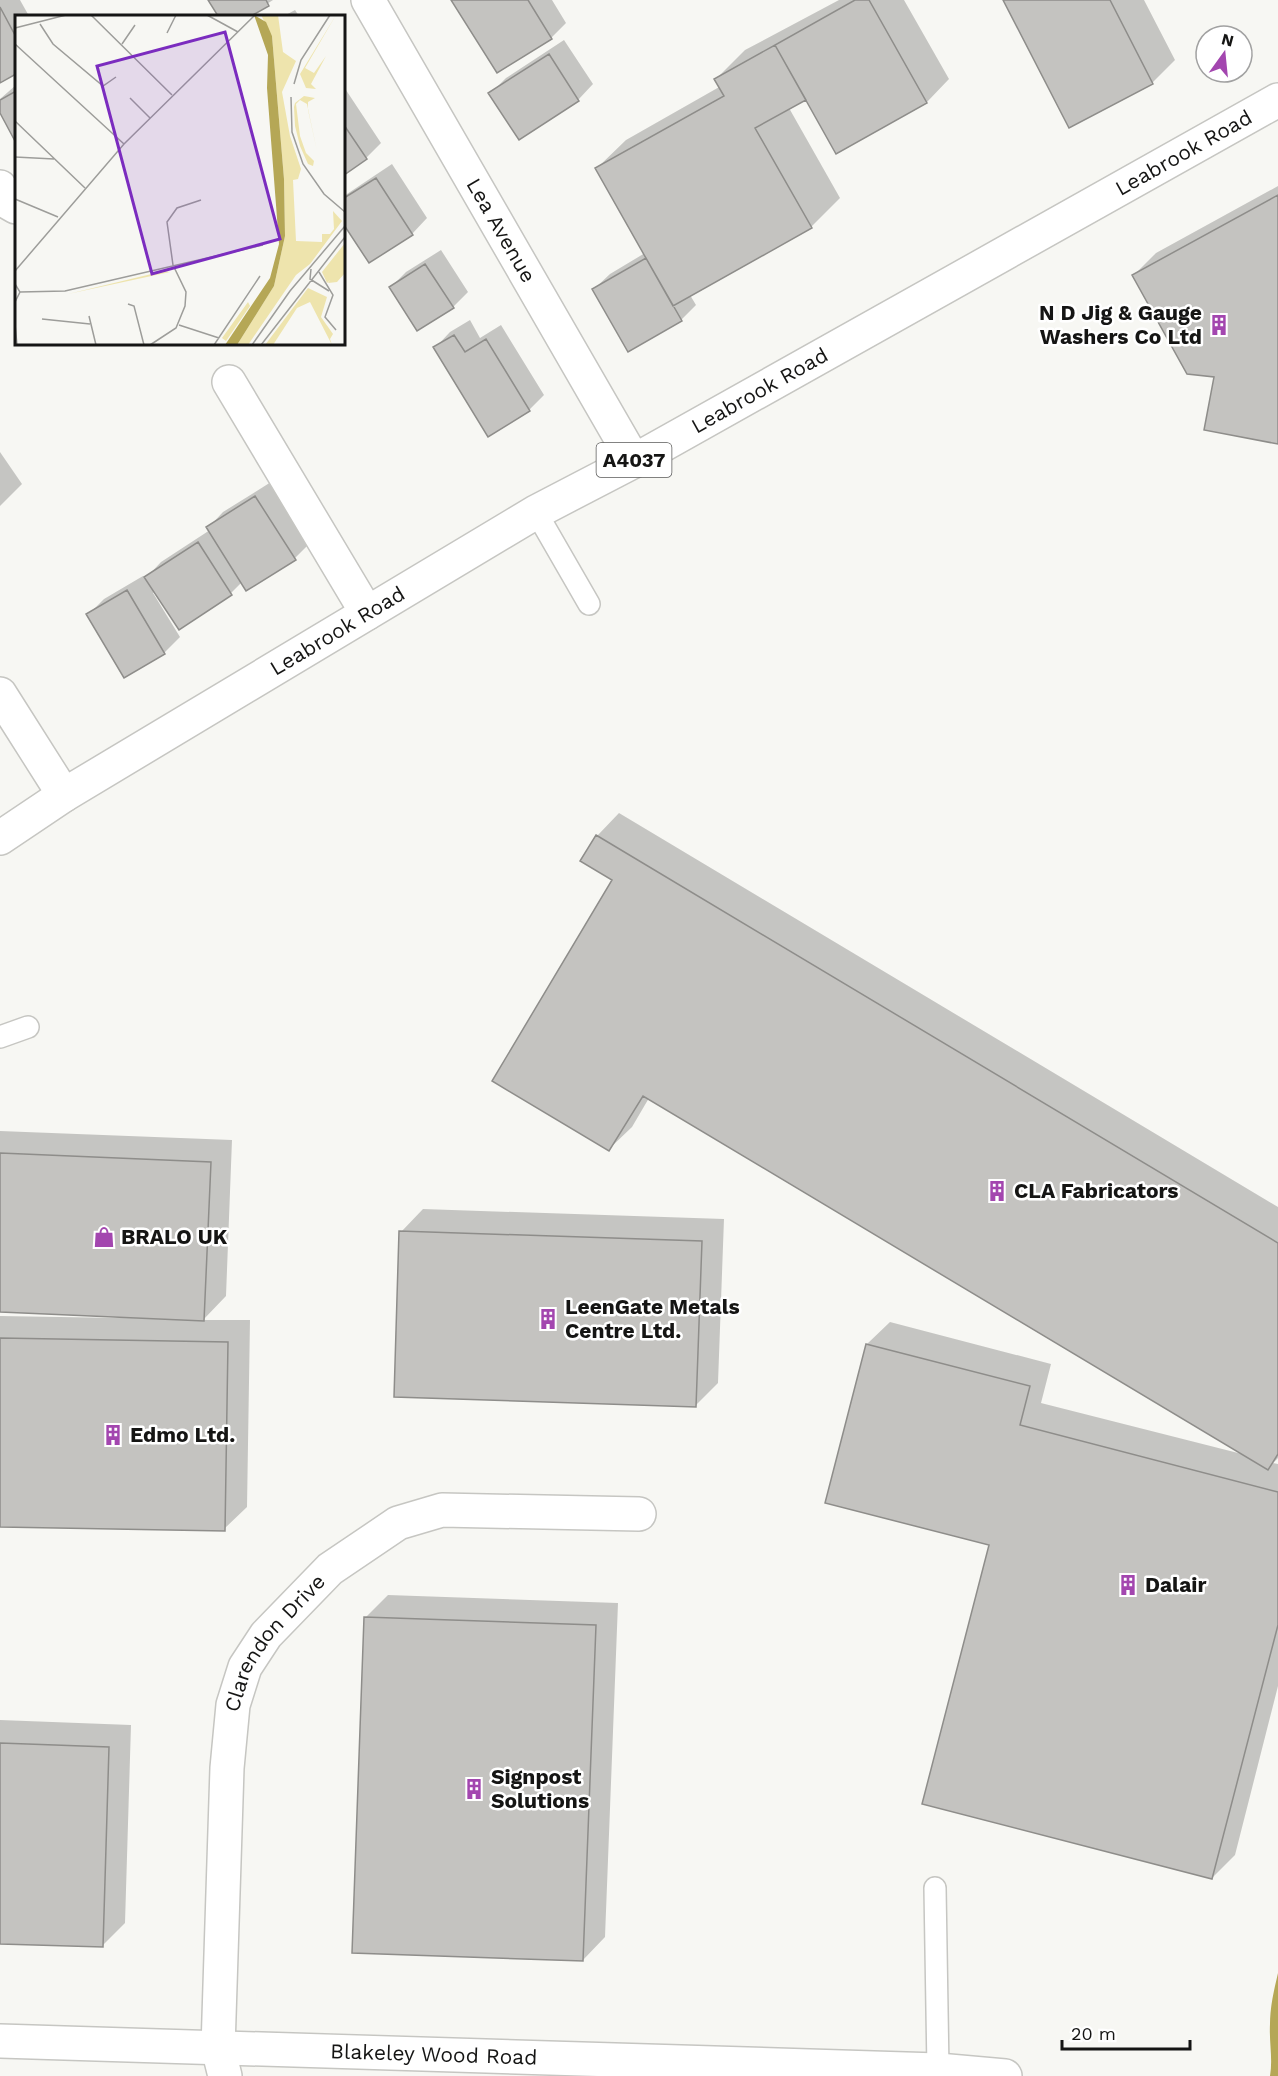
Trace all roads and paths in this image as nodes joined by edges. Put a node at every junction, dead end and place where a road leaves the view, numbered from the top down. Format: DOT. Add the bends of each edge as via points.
graph roads {
  1 [pos="368,0"];
  2 [pos="1278,100"];
  3 [pos="0,187"];
  4 [pos="15,206"];
  5 [pos="229,382"];
  6 [pos="634,461"];
  7 [pos="536,512"];
  8 [pos="590,604"];
  9 [pos="367,613"];
  10 [pos="0,694"];
  11 [pos="64,795"];
  12 [pos="0,838"];
  13 [pos="28,1027"];
  14 [pos="0,1037"];
  15 [pos="639,1514"];
  16 [pos="935,1888"];
  17 [pos="0,2042"];
  18 [pos="222,2062"];
  19 [pos="938,2070"];
  20 [pos="1005,2076"];
  1 -- 6 [label="street, Lea Avenue"];
  2 -- 6 [label="street, Leabrook Road / A4037"];
  3 -- 4 [label="street"];
  5 -- 9 [label="street"];
  6 -- 7 [label="street, Leabrook Road / A4037"];
  7 -- 8 [label="lane"];
  7 -- 9 [label="street, Leabrook Road / A4037"];
  9 -- 11 [label="street, Leabrook Road / A4037"];
  10 -- 11 [label="street"];
  11 -- 12 [label="street, Leabrook Road / A4037"];
  13 -- 14 [label="lane"];
  15 -- 18 [label="street, Clarendon Drive" via="442,1510 398,1523 330,1569 266,1635 244,1667 233,1705 227,1768"];
  16 -- 19 [label="lane"];
  17 -- 18 [label="street, Blakeley Wood Road"];
  18 -- 19 [label="street, Blakeley Wood Road"];
  19 -- 20 [label="street, Blakeley Wood Road"];
}
